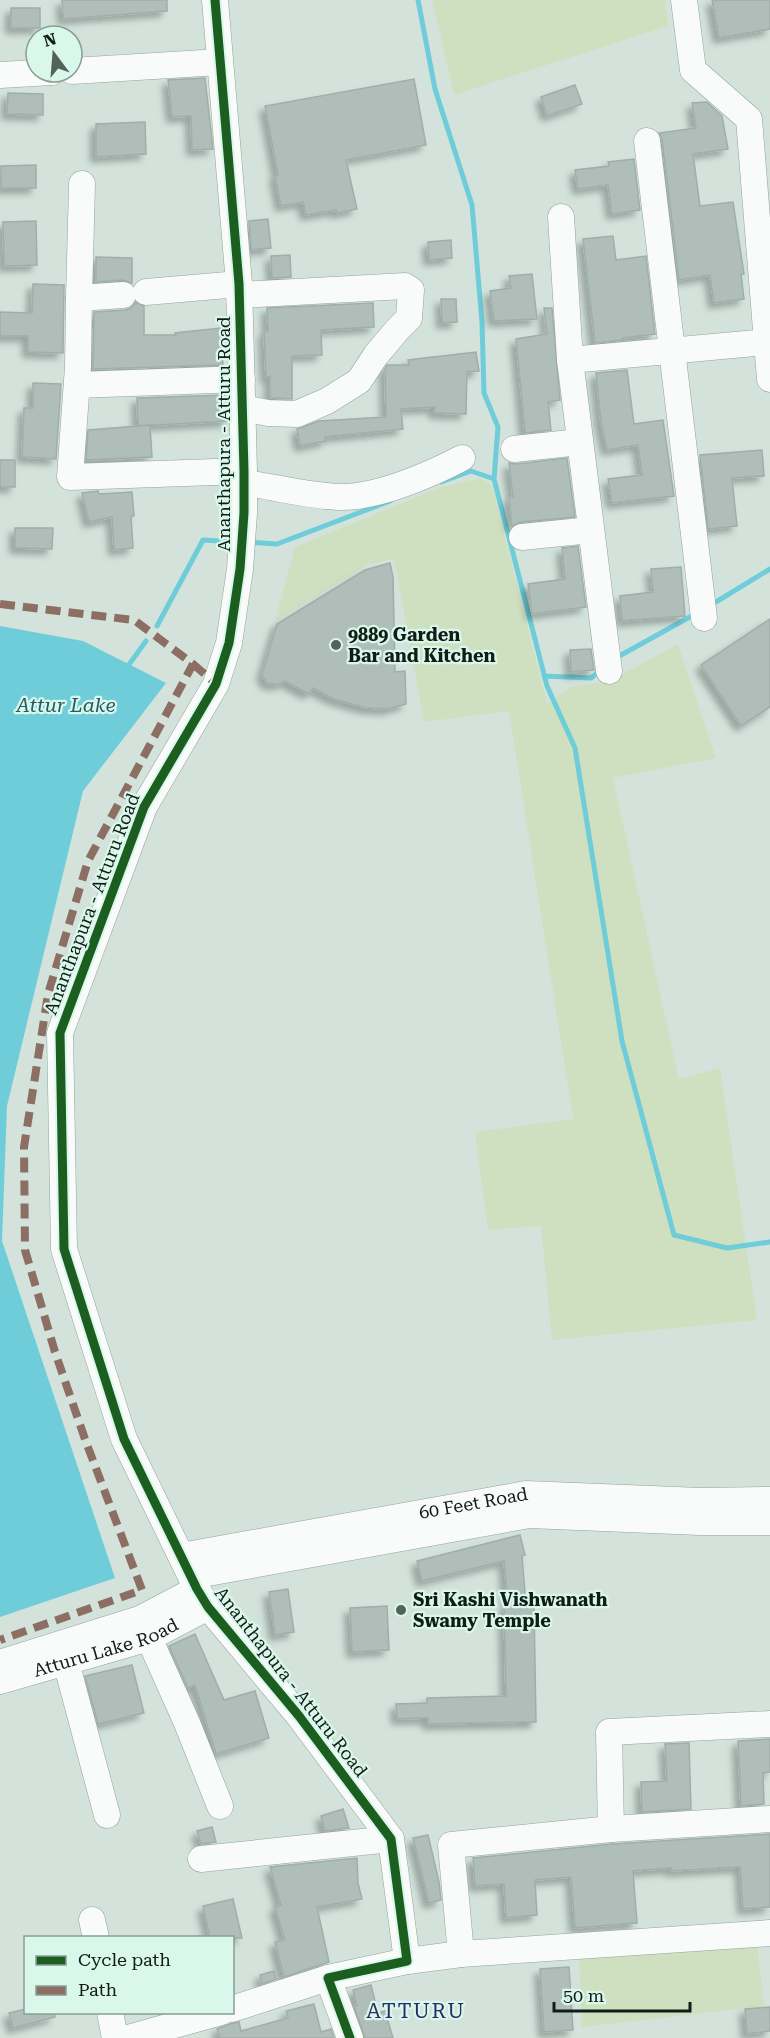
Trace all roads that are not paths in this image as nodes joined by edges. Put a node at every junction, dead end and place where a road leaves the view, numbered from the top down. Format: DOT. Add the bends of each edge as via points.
graph roads {
  1 [pos="215,0"];
  2 [pos="684,0"];
  3 [pos="220,62"];
  4 [pos="84,70"];
  5 [pos="24,74"];
  6 [pos="0,75"];
  7 [pos="647,141"];
  8 [pos="82,184"];
  9 [pos="561,217"];
  10 [pos="239,289"];
  11 [pos="80,298"];
  12 [pos="767,342"];
  13 [pos="671,351"];
  14 [pos="570,360"];
  15 [pos="242,379"];
  16 [pos="770,379"];
  17 [pos="77,385"];
  18 [pos="242,408"];
  19 [pos="580,442"];
  20 [pos="514,449"];
  21 [pos="462,458"];
  22 [pos="244,477"];
  23 [pos="591,530"];
  24 [pos="522,537"];
  25 [pos="704,618"];
  26 [pos="609,671"];
  27 [pos="770,1500"];
  28 [pos="770,1522"];
  29 [pos="194,1582"];
  30 [pos="149,1638"];
  31 [pos="66,1662"];
  32 [pos="0,1663"];
  33 [pos="0,1681"];
  34 [pos="770,1724"];
  35 [pos="220,1806"];
  36 [pos="107,1815"];
  37 [pos="770,1820"];
  38 [pos="611,1829"];
  39 [pos="392,1839"];
  40 [pos="201,1859"];
  41 [pos="770,1933"];
  42 [pos="461,1954"];
  43 [pos="407,1961"];
  44 [pos="328,1978"];
  45 [pos="234,2008"];
  46 [pos="110,2014"];
  47 [pos="217,2014"];
  48 [pos="115,2038"];
  49 [pos="128,2038"];
  50 [pos="350,2038"];
  1 -- 3 [label="street, Ananthapura - Atturu Road"];
  2 -- 12 [label="street" via="693,70 749,119"];
  3 -- 4 [label="street"];
  3 -- 10 [label="street, Ananthapura - Atturu Road"];
  5 -- 6 [label="street"];
  7 -- 13 [label="street"];
  8 -- 11 [label="street"];
  9 -- 14 [label="street"];
  10 -- 11 [label="street"];
  10 -- 15 [label="street, Ananthapura - Atturu Road"];
  10 -- 18 [label="street" via="405,286 411,290 410,318 376,355 359,381 297,414"];
  11 -- 17 [label="street"];
  12 -- 13 [label="street"];
  12 -- 16 [label="street"];
  13 -- 14 [label="street"];
  13 -- 25 [label="street"];
  14 -- 19 [label="street"];
  15 -- 17 [label="street"];
  15 -- 18 [label="street, Ananthapura - Atturu Road"];
  17 -- 22 [label="street" via="70,477"];
  18 -- 22 [label="street, Ananthapura - Atturu Road"];
  19 -- 20 [label="street"];
  19 -- 23 [label="street"];
  21 -- 22 [label="street" via="438,471 372,494 341,497"];
  22 -- 29 [label="street, Ananthapura - Atturu Road" via="240,569 229,643 216,684 144,807 60,1033 64,1249 124,1439"];
  23 -- 24 [label="street"];
  23 -- 26 [label="street"];
  27 -- 29 [label="street, 60 Feet Road" via="526,1494"];
  28 -- 29 [label="street, 60 Feet Road" via="529,1515"];
  29 -- 30 [label="street, Atturu Lake Road"];
  29 -- 32 [label="street, Atturu Lake Road" via="140,1619"];
  29 -- 39 [label="street, Ananthapura - Atturu Road"];
  30 -- 31 [label="street, Atturu Lake Road"];
  30 -- 35 [label="street"];
  31 -- 33 [label="street, Atturu Lake Road"];
  31 -- 36 [label="street"];
  34 -- 38 [label="street" via="609,1732"];
  37 -- 38 [label="street"];
  38 -- 42 [label="street" via="451,1845"];
  39 -- 40 [label="street"];
  39 -- 43 [label="street"];
  41 -- 42 [label="street"];
  42 -- 43 [label="street"];
  43 -- 44 [label="street"];
  44 -- 45 [label="street"];
  44 -- 50 [label="street"];
  46 -- 48 [label="street"];
  47 -- 49 [label="street"];
}
